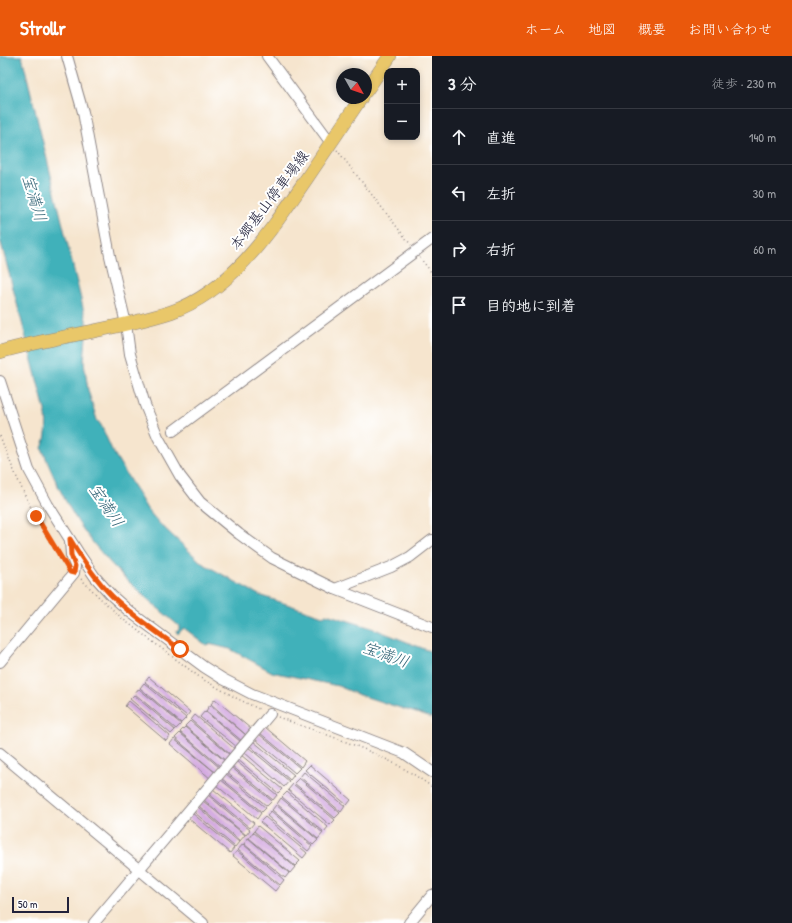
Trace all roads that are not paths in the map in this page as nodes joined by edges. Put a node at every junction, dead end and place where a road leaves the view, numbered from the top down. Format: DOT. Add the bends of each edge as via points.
graph roads {
  1 [pos="67,56"];
  2 [pos="267,56"];
  3 [pos="390,56"];
  4 [pos="372,82"];
  5 [pos="357,104"];
  6 [pos="331,143"];
  7 [pos="432,239"];
  8 [pos="124,325"];
  9 [pos="1,351"];
  10 [pos="0,381"];
  11 [pos="173,431"];
  12 [pos="70,539"];
  13 [pos="432,540"];
  14 [pos="336,589"];
  15 [pos="432,627"];
  16 [pos="0,662"];
  17 [pos="270,714"];
  18 [pos="0,753"];
  19 [pos="432,772"];
  20 [pos="139,870"];
  21 [pos="432,895"];
  22 [pos="94,923"];
  23 [pos="203,923"];
  24 [pos="409,923"];
  1 -- 8 [label="street" via="83,112"];
  2 -- 6 [label="street"];
  3 -- 4 [label="main road"];
  5 -- 6 [label="main road, 本郷基山停車場線"];
  6 -- 8 [label="main road, 本郷基山停車場線" via="261,242 225,280 200,298 172,311"];
  7 -- 11 [label="street"];
  8 -- 9 [label="main road, 本郷基山停車場線"];
  8 -- 14 [label="street" via="146,405 166,452 200,502 272,558"];
  10 -- 12 [label="street" via="29,470"];
  12 -- 16 [label="street" via="74,573"];
  12 -- 19 [label="street" via="95,577 112,596 204,667 252,694 404,753"];
  13 -- 14 [label="street" via="410,558"];
  14 -- 15 [label="street"];
  17 -- 20 [label="street"];
  18 -- 20 [label="street"];
  20 -- 22 [label="street"];
  20 -- 23 [label="street"];
  21 -- 24 [label="street"];
}
